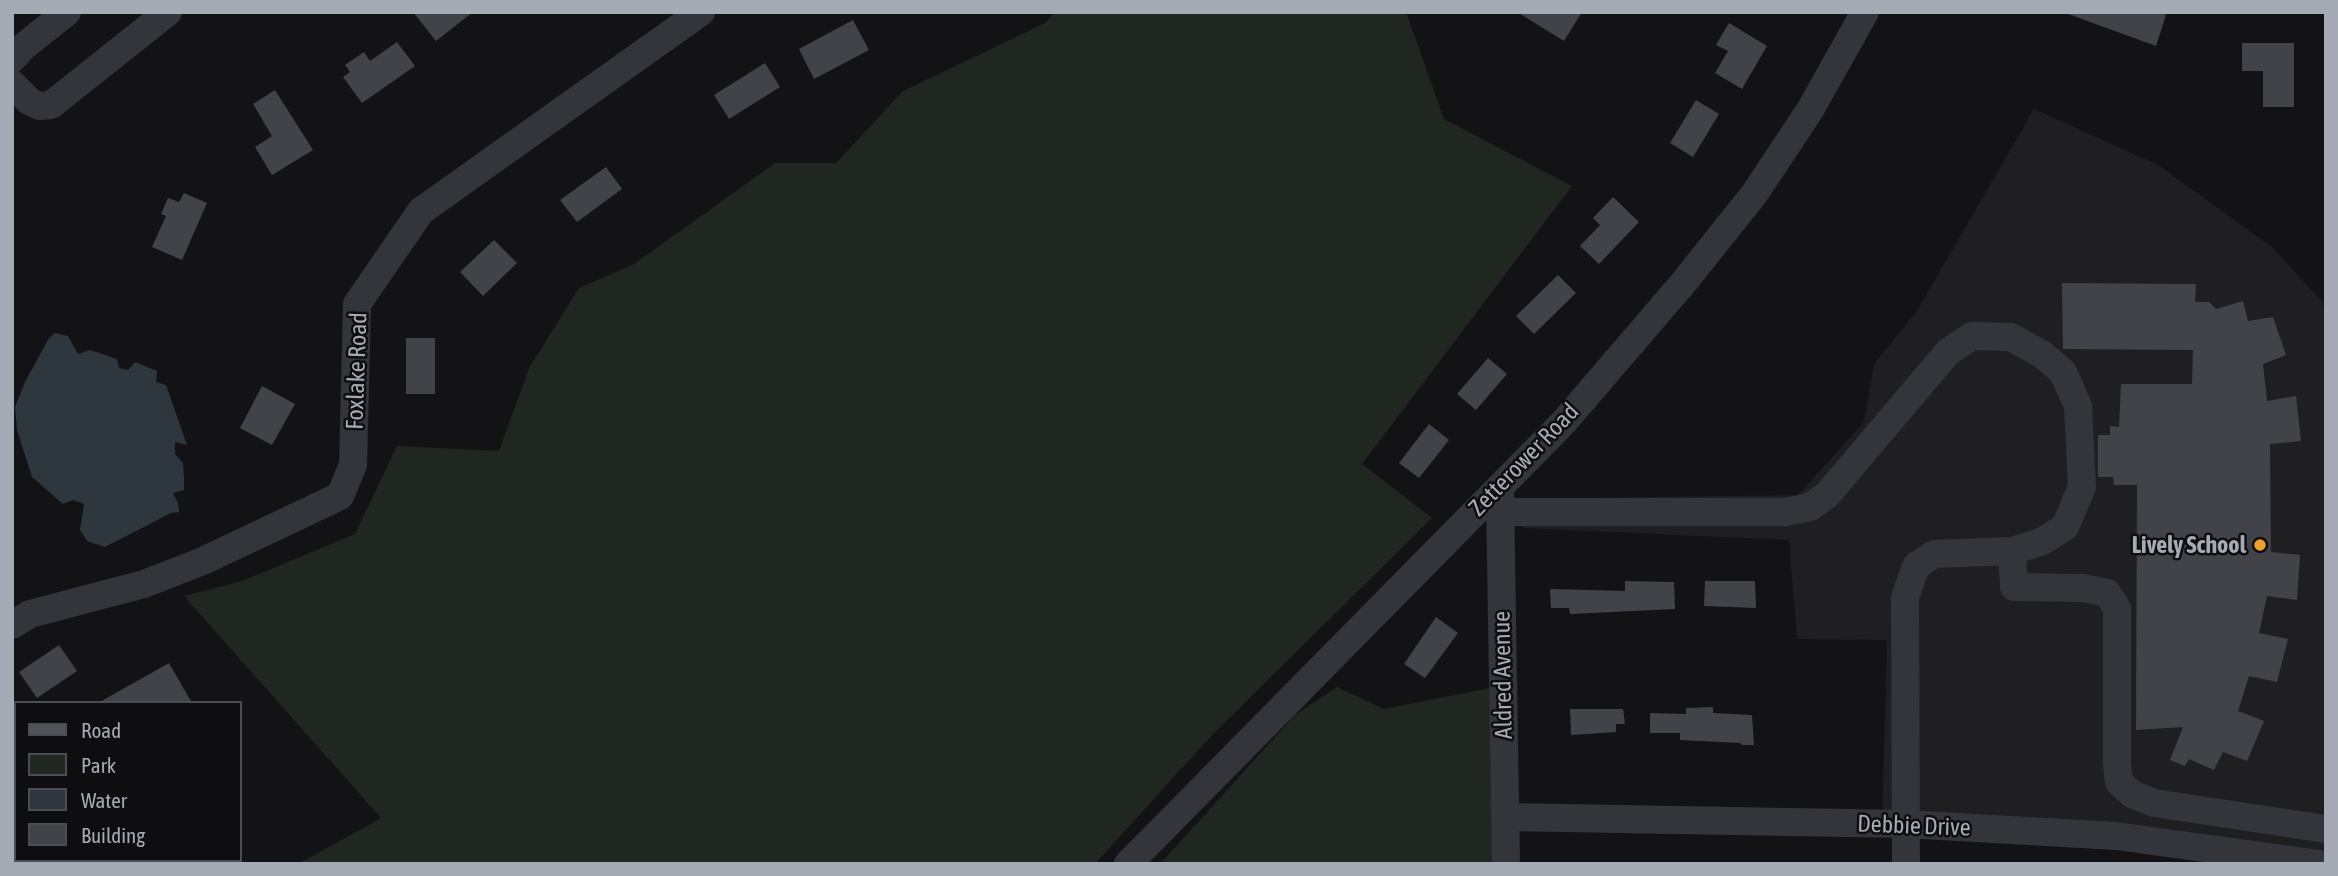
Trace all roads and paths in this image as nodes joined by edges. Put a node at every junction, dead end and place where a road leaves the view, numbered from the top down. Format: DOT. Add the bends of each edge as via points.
graph roads {
  1 [pos="67,12"];
  2 [pos="168,12"];
  3 [pos="701,12"];
  4 [pos="1865,12"];
  5 [pos="12,59"];
  6 [pos="12,84"];
  7 [pos="1500,499"];
  8 [pos="2012,551"];
  9 [pos="14,619"];
  10 [pos="1506,817"];
  11 [pos="1905,824"];
  12 [pos="2326,829"];
  13 [pos="1128,864"];
  14 [pos="1506,864"];
  15 [pos="1906,864"];
  16 [pos="2320,864"];
  1 -- 5 [label="street"];
  2 -- 6 [label="street" via="51,105 29,101"];
  3 -- 9 [label="street, Foxlake Road" via="421,211 357,304 353,465 340,496 144,584"];
  4 -- 7 [label="street, Zetterower Road" via="1810,110 1755,193"];
  7 -- 8 [label="street" via="1786,512 1810,507 1827,495 1948,352 1972,336 2011,337 2063,373 2078,406 2082,487 2065,527 2042,542"];
  7 -- 10 [label="street, Aldred Avenue"];
  7 -- 13 [label="street, Zetterower Road" via="1245,744"];
  8 -- 11 [label="street" via="1934,554 1916,566 1905,598"];
  8 -- 12 [label="street" via="2014,587 2083,588 2107,593 2117,608 2117,764 2119,782 2132,794 2154,803"];
  10 -- 11 [label="street, Debbie Drive"];
  10 -- 14 [label="street, Aldred Avenue"];
  11 -- 15 [label="street"];
  11 -- 16 [label="street, Debbie Drive" via="2116,836"];
}
